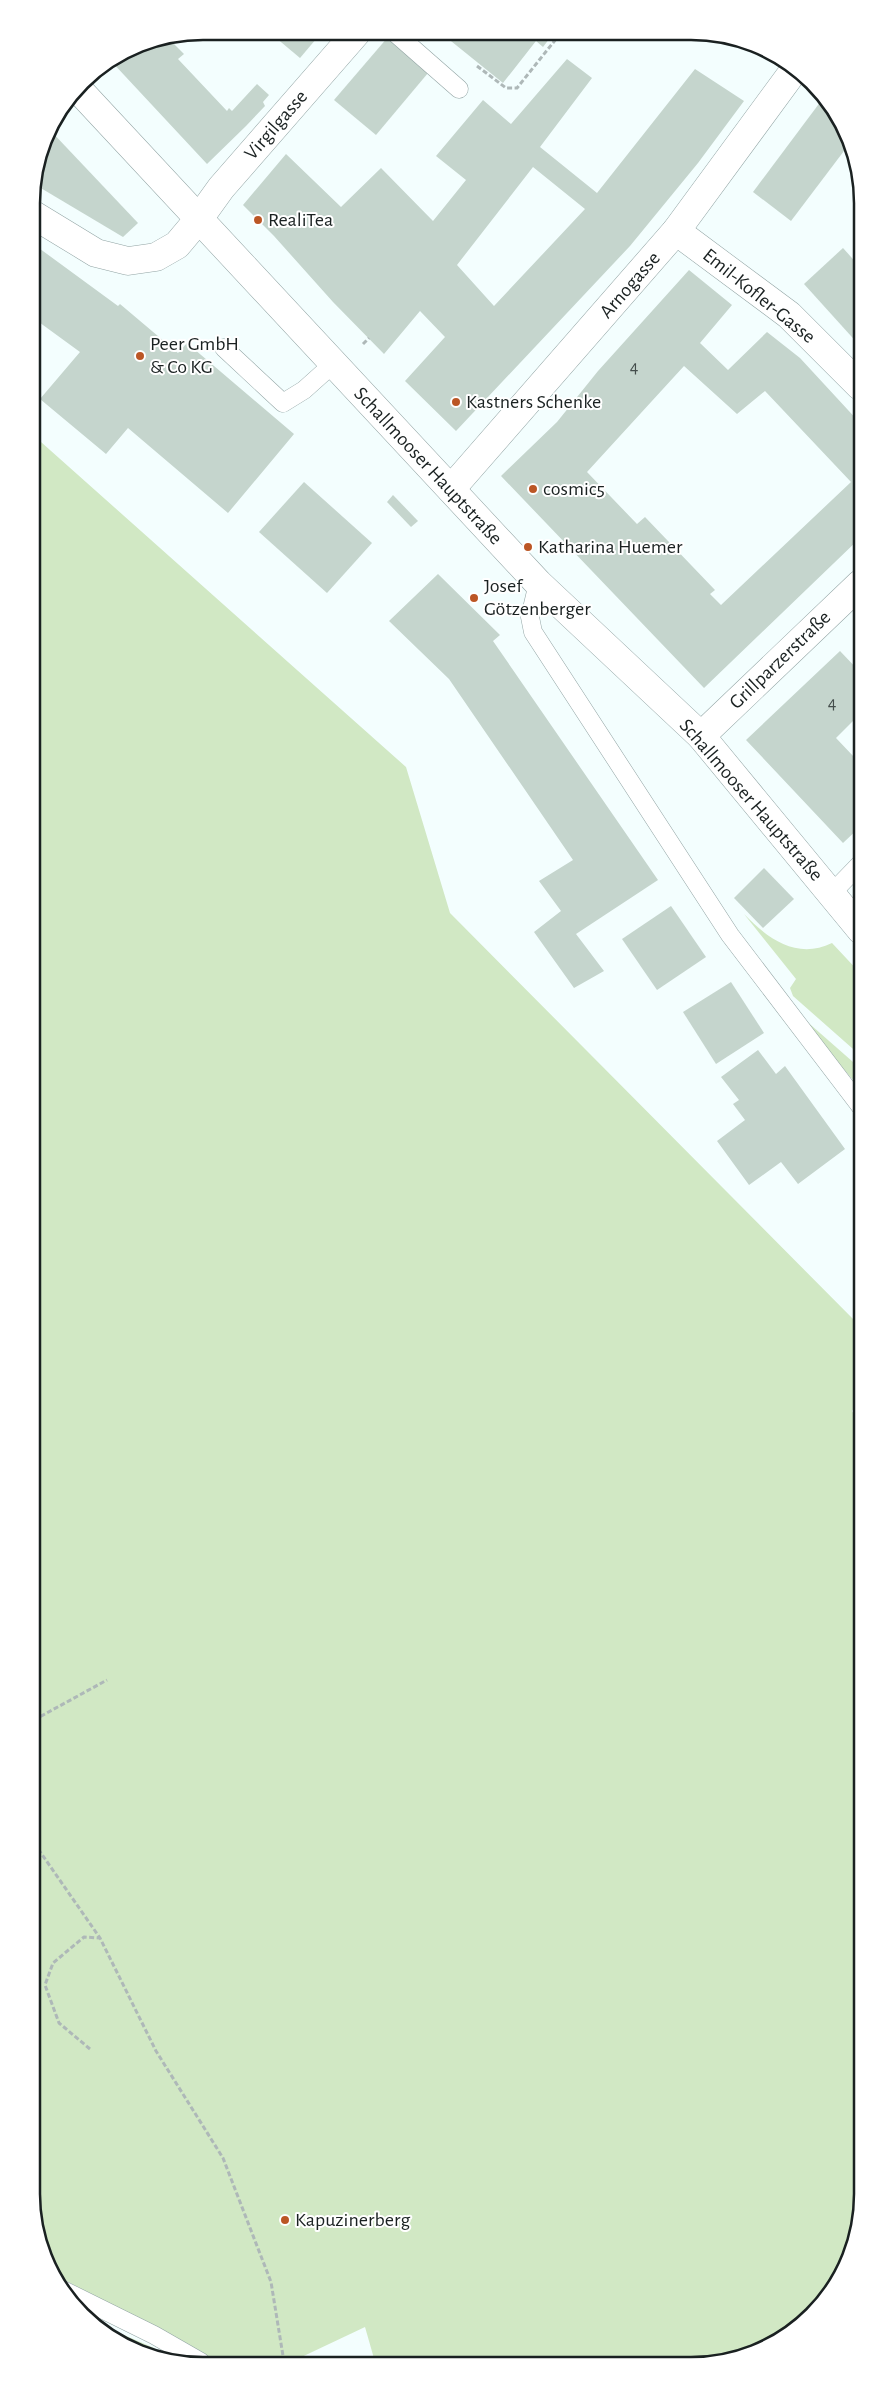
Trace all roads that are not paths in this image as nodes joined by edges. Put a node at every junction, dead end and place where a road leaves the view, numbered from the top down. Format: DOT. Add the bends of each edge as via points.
graph roads {
  1 [pos="350,40"];
  2 [pos="403,40"];
  3 [pos="791,75"];
  4 [pos="459,89"];
  5 [pos="83,94"];
  6 [pos="40,219"];
  7 [pos="198,220"];
  8 [pos="676,231"];
  9 [pos="224,348"];
  10 [pos="333,364"];
  11 [pos="854,380"];
  12 [pos="450,489"];
  13 [pos="538,583"];
  14 [pos="854,590"];
  15 [pos="701,736"];
  16 [pos="854,870"];
  17 [pos="831,894"];
  18 [pos="854,923"];
  19 [pos="854,1099"];
  20 [pos="78,2297"];
  21 [pos="191,2356"];
  1 -- 7 [label="street, Virgilgasse" via="221,188"];
  2 -- 4 [label="lane"];
  3 -- 8 [label="street, Arnogasse"];
  5 -- 7 [label="street, Schallmooser Hauptstraße"];
  6 -- 7 [label="street, Virgilgasse" via="96,253 128,260 156,257 177,245"];
  7 -- 10 [label="street, Schallmooser Hauptstraße"];
  8 -- 11 [label="street, Emil-Kofler-Gasse" via="789,315"];
  8 -- 12 [label="street, Arnogasse"];
  9 -- 10 [label="lane" via="283,403 304,390"];
  10 -- 12 [label="street, Schallmooser Hauptstraße"];
  12 -- 13 [label="street, Schallmooser Hauptstraße"];
  13 -- 15 [label="street, Schallmooser Hauptstraße"];
  13 -- 19 [label="lane" via="530,617 533,632 730,935"];
  14 -- 15 [label="street, Grillparzerstraße"];
  15 -- 17 [label="street, Schallmooser Hauptstraße"];
  16 -- 17 [label="lane"];
  17 -- 18 [label="street, Schallmooser Hauptstraße"];
  20 -- 21 [label="lane"];
}
